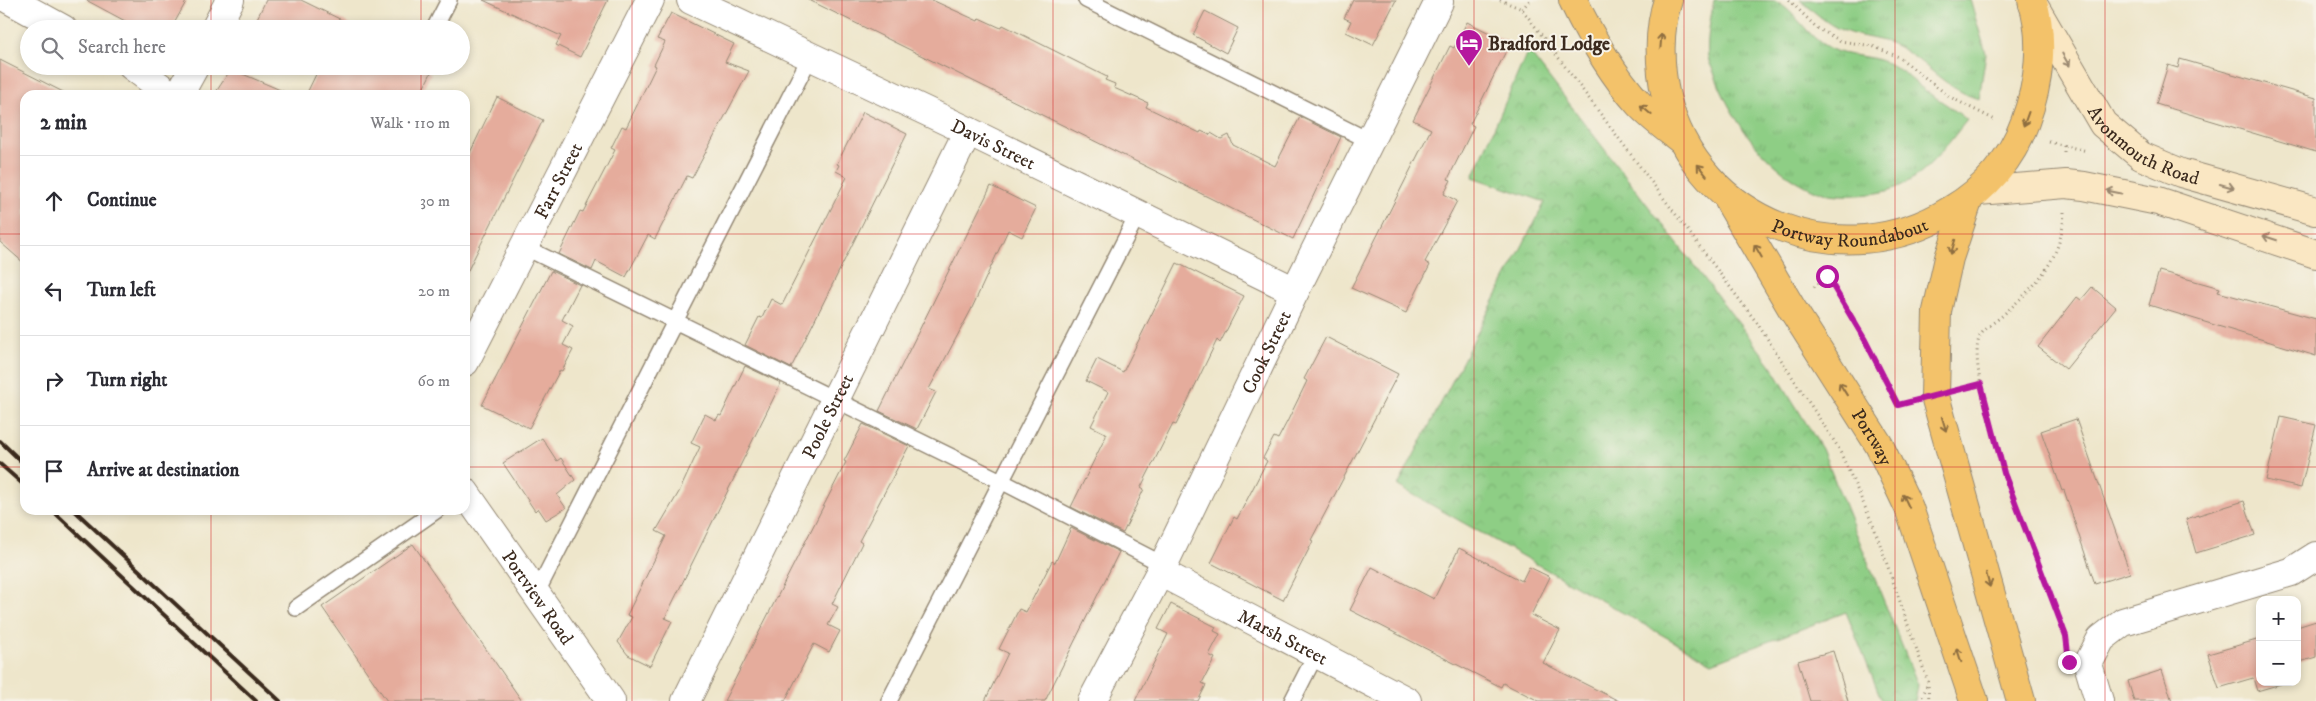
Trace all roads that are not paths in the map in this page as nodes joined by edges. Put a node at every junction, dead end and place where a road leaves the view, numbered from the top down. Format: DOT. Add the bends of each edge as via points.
graph roads {
  1 [pos="230,0"];
  2 [pos="448,0"];
  3 [pos="650,0"];
  4 [pos="690,0"];
  5 [pos="1086,0"];
  6 [pos="1573,0"];
  7 [pos="1668,0"];
  8 [pos="2032,1"];
  9 [pos="1438,2"];
  10 [pos="24,3"];
  11 [pos="50,20"];
  12 [pos="220,20"];
  13 [pos="438,20"];
  14 [pos="810,57"];
  15 [pos="144,75"];
  16 [pos="190,75"];
  17 [pos="164,90"];
  18 [pos="182,90"];
  19 [pos="968,131"];
  20 [pos="1370,141"];
  21 [pos="1683,142"];
  22 [pos="1726,195"];
  23 [pos="1973,196"];
  24 [pos="2316,211"];
  25 [pos="1138,214"];
  26 [pos="524,247"];
  27 [pos="2316,254"];
  28 [pos="1294,291"];
  29 [pos="676,322"];
  30 [pos="470,352"];
  31 [pos="836,400"];
  32 [pos="1001,481"];
  33 [pos="470,499"];
  34 [pos="430,515"];
  35 [pos="2316,556"];
  36 [pos="1162,568"];
  37 [pos="536,594"];
  38 [pos="296,608"];
  39 [pos="1316,654"];
  40 [pos="611,701"];
  41 [pos="686,701"];
  42 [pos="890,701"];
  43 [pos="1092,701"];
  44 [pos="1292,701"];
  45 [pos="1407,701"];
  46 [pos="1974,701"];
  47 [pos="2021,701"];
  48 [pos="2099,701"];
  1 -- 12 [label="street"];
  2 -- 13 [label="lane"];
  3 -- 26 [label="street, Farr Street"];
  4 -- 14 [label="street, Davis Street"];
  5 -- 20 [label="lane"];
  21 -- 6 [label="highway, one-way" via="1640,105 1612,71 1591,39"];
  21 -- 7 [label="highway, Portway Roundabout, one-way" via="1670,113 1662,82 1660,45"];
  8 -- 23 [label="highway, Portway Roundabout, one-way" via="2039,35 2039,69 2033,102 2021,134 2002,165"];
  8 -- 24 [label="main road, Avonmouth Road, one-way" via="2103,124 2141,156 2181,173"];
  9 -- 20 [label="street, Cook Street"];
  10 -- 11 [label="street"];
  14 -- 19 [label="street, Davis Street"];
  14 -- 29 [label="lane"];
  15 -- 17 [label="street"];
  16 -- 18 [label="street"];
  19 -- 25 [label="street, Davis Street"];
  19 -- 31 [label="street, Poole Street"];
  20 -- 28 [label="street, Cook Street"];
  22 -- 21 [label="highway, Portway Roundabout, one-way" via="1702,170"];
  22 -- 23 [label="highway, Portway Roundabout" via="1762,220 1802,236 1846,241 1889,237 1922,226"];
  46 -- 22 [label="highway, Portway, one-way" via="1909,508 1879,445 1791,307"];
  27 -- 23 [label="main road, Avonmouth Road, one-way" via="2158,201 2084,186 2066,184"];
  23 -- 47 [label="highway, one-way" via="1950,258 1937,311 1935,396"];
  25 -- 28 [label="street, Davis Street"];
  25 -- 32 [label="lane"];
  26 -- 29 [label="lane"];
  26 -- 30 [label="street, Farr Street"];
  28 -- 36 [label="street, Cook Street"];
  29 -- 31 [label="lane"];
  29 -- 37 [label="lane"];
  31 -- 32 [label="lane"];
  31 -- 41 [label="street, Poole Street"];
  32 -- 36 [label="lane"];
  32 -- 42 [label="lane"];
  33 -- 37 [label="street, Portview Road"];
  34 -- 38 [label="lane"];
  35 -- 48 [label="street" via="2292,572 2123,622 2101,638 2088,664"];
  36 -- 39 [label="street, Marsh Street"];
  36 -- 43 [label="street, Cook Street"];
  37 -- 40 [label="street, Portview Road"];
  39 -- 44 [label="lane"];
  39 -- 45 [label="street, Marsh Street"];
}
